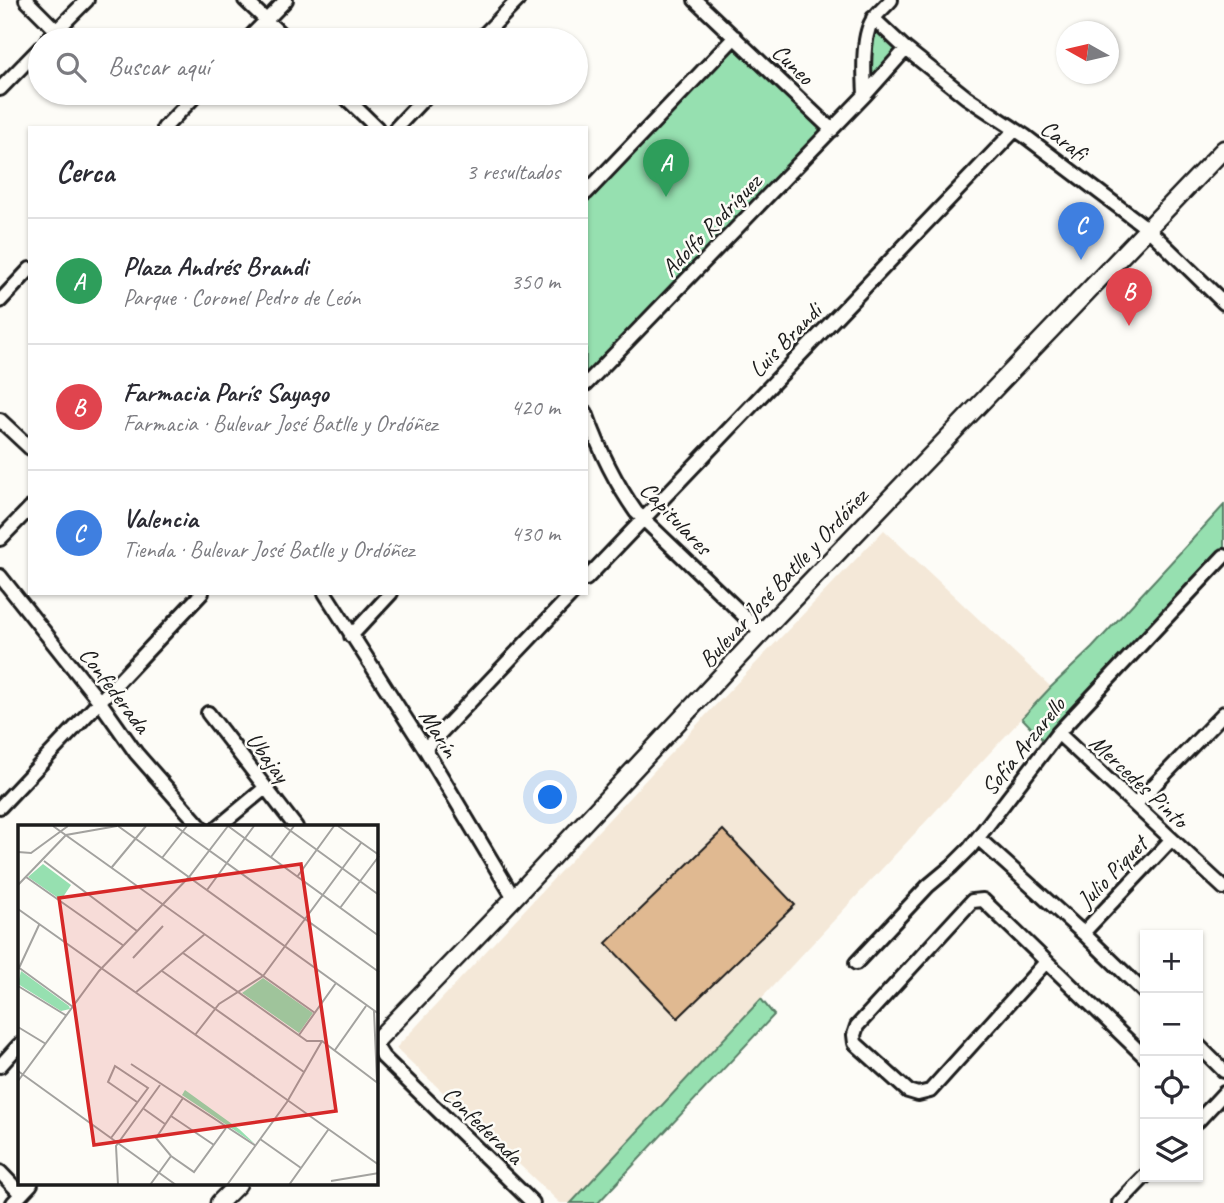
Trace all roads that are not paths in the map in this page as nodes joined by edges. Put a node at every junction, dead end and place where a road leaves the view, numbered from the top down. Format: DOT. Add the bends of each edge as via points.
graph roads {
  1 [pos="26,0"];
  2 [pos="87,0"];
  3 [pos="245,0"];
  4 [pos="286,0"];
  5 [pos="518,0"];
  6 [pos="695,0"];
  7 [pos="891,0"];
  8 [pos="873,19"];
  9 [pos="267,20"];
  10 [pos="47,28"];
  11 [pos="59,28"];
  12 [pos="259,28"];
  13 [pos="275,28"];
  14 [pos="491,28"];
  15 [pos="735,37"];
  16 [pos="906,49"];
  17 [pos="28,60"];
  18 [pos="0,89"];
  19 [pos="865,94"];
  20 [pos="186,105"];
  21 [pos="353,105"];
  22 [pos="418,105"];
  23 [pos="166,126"];
  24 [pos="375,126"];
  25 [pos="398,126"];
  26 [pos="832,130"];
  27 [pos="1015,130"];
  28 [pos="1224,149"];
  29 [pos="588,191"];
  30 [pos="1148,229"];
  31 [pos="28,272"];
  32 [pos="0,301"];
  33 [pos="1224,303"];
  34 [pos="588,382"];
  35 [pos="588,418"];
  36 [pos="0,420"];
  37 [pos="28,446"];
  38 [pos="28,510"];
  39 [pos="643,519"];
  40 [pos="0,539"];
  41 [pos="1224,556"];
  42 [pos="0,576"];
  43 [pos="588,577"];
  44 [pos="200,595"];
  45 [pos="326,595"];
  46 [pos="389,595"];
  47 [pos="571,595"];
  48 [pos="762,633"];
  49 [pos="351,636"];
  50 [pos="100,702"];
  51 [pos="208,713"];
  52 [pos="1224,713"];
  53 [pos="1058,733"];
  54 [pos="425,749"];
  55 [pos="265,788"];
  56 [pos="1135,805"];
  57 [pos="0,807"];
  58 [pos="199,825"];
  59 [pos="220,825"];
  60 [pos="294,825"];
  61 [pos="978,838"];
  62 [pos="1171,840"];
  63 [pos="1224,888"];
  64 [pos="514,898"];
  65 [pos="1083,933"];
  66 [pos="1046,962"];
  67 [pos="856,963"];
  68 [pos="1140,988"];
  69 [pos="378,1041"];
  70 [pos="18,1046"];
  71 [pos="378,1047"];
  72 [pos="1203,1050"];
  73 [pos="1144,1056"];
  74 [pos="0,1066"];
  75 [pos="1224,1071"];
  76 [pos="1224,1093"];
  77 [pos="1203,1111"];
  78 [pos="0,1172"];
  79 [pos="1140,1181"];
  80 [pos="236,1186"];
  81 [pos="22,1193"];
  82 [pos="219,1203"];
  83 [pos="533,1203"];
  84 [pos="1119,1203"];
  1 -- 10 [label="street"];
  2 -- 11 [label="street"];
  3 -- 9 [label="street"];
  4 -- 9 [label="street"];
  5 -- 14 [label="street"];
  6 -- 15 [label="street, Cuneo"];
  7 -- 8 [label="street"];
  8 -- 16 [label="street, Carafi"];
  8 -- 19 [label="street" via="868,29"];
  9 -- 12 [label="street"];
  9 -- 13 [label="street"];
  15 -- 26 [label="street, Cuneo"];
  15 -- 29 [label="street"];
  16 -- 19 [label="street, Adolfo Rodríguez"];
  16 -- 27 [label="street, Carafi"];
  17 -- 18 [label="street"];
  19 -- 26 [label="street, Adolfo Rodríguez"];
  20 -- 23 [label="street"];
  21 -- 24 [label="street"];
  22 -- 25 [label="street"];
  26 -- 34 [label="street, Adolfo Rodríguez"];
  27 -- 30 [label="street, Carafi"];
  27 -- 39 [label="street, Luis Brandi"];
  28 -- 30 [label="main road, Bulevar José Batlle y Ordóñez"];
  30 -- 33 [label="street, Carafi"];
  30 -- 48 [label="main road, Bulevar José Batlle y Ordóñez"];
  31 -- 32 [label="street"];
  35 -- 39 [label="street, Capitulares" via="612,475"];
  36 -- 37 [label="street"];
  38 -- 40 [label="street"];
  39 -- 43 [label="street, Luis Brandi"];
  39 -- 48 [label="street, Capitulares"];
  41 -- 53 [label="street, Sofía Arzarello"];
  42 -- 50 [label="street, Confederada"];
  44 -- 50 [label="street"];
  45 -- 49 [label="street, Marín"];
  46 -- 49 [label="street"];
  47 -- 54 [label="street"];
  48 -- 64 [label="main road, Bulevar José Batlle y Ordóñez"];
  49 -- 54 [label="street, Marín"];
  50 -- 57 [label="street"];
  50 -- 58 [label="street, Confederada" via="136,753"];
  51 -- 55 [label="street, Ubajay"];
  52 -- 56 [label="street"];
  53 -- 56 [label="street, Mercedes Pinto"];
  53 -- 61 [label="street, Sofía Arzarello"];
  54 -- 64 [label="street, Marín"];
  55 -- 59 [label="street"];
  55 -- 60 [label="street, Ubajay"];
  56 -- 62 [label="street, Mercedes Pinto"];
  61 -- 65 [label="street"];
  61 -- 67 [label="street, Sofía Arzarello"];
  62 -- 63 [label="street, Mercedes Pinto"];
  62 -- 65 [label="street, Julio Piquet"];
  64 -- 69 [label="main road, Bulevar José Batlle y Ordóñez"];
  65 -- 68 [label="street"];
  66 -- 66 [label="street" via="982,900 972,901 858,1026 855,1043 908,1091 930,1090"];
  66 -- 73 [label="street"];
  70 -- 74 [label="street"];
  71 -- 83 [label="street, Confederada" via="383,1057"];
  72 -- 75 [label="street"];
  76 -- 77 [label="street"];
  78 -- 81 [label="street"];
  79 -- 84 [label="street"];
  80 -- 82 [label="main road"];
}
